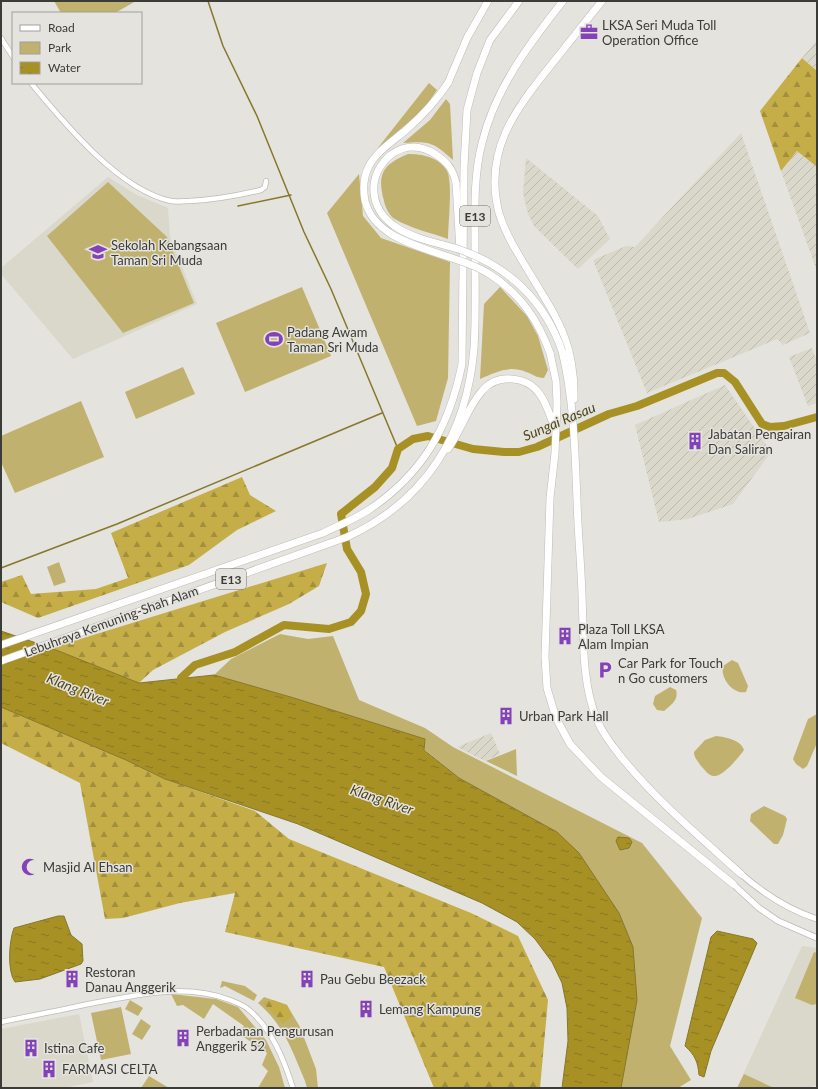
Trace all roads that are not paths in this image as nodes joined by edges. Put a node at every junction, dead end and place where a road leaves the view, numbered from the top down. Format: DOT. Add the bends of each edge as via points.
graph roads {
  1 [pos="488,1"];
  2 [pos="519,1"];
  3 [pos="563,1"];
  4 [pos="602,1"];
  5 [pos="1,38"];
  6 [pos="12,55"];
  7 [pos="33,84"];
  8 [pos="266,181"];
  9 [pos="462,312"];
  10 [pos="463,416"];
  11 [pos="573,423"];
  12 [pos="555,428"];
  13 [pos="1,645"];
  14 [pos="1,661"];
  15 [pos="741,874"];
  16 [pos="734,884"];
  17 [pos="817,919"];
  18 [pos="817,938"];
  19 [pos="1,1022"];
  20 [pos="294,1088"];
  1 -- 12 [label="highway, bridge" via="467,38 448,83 422,115 376,156 368,167 363,194 370,216 377,225 399,240 478,267 504,284 524,303 544,335 550,353 556,380"];
  2 -- 9 [label="highway, Lebuhraya Kemuning-Shah Alam / E13" via="490,40 477,73 467,110"];
  3 -- 10 [label="highway, E13" via="517,62 489,118 481,145 475,207 474,348"];
  4 -- 11 [label="highway" via="523,100 501,140 496,164 497,200 506,229 512,244 555,313 569,348 574,385"];
  5 -- 6 [label="street"];
  7 -- 8 [label="street" via="54,111 110,168 144,191 171,201 211,200 261,190 265,187"];
  9 -- 11 [label="highway, bridge" via="456,183 447,163 431,151 412,147 397,152 384,161 377,172 373,183 376,206 396,227 426,240 469,253 510,276 527,291 544,313 562,351 568,377"];
  9 -- 13 [label="highway, Lebuhraya Kemuning-Shah Alam / E13" via="462,364 456,393 442,430 421,462 393,491 366,512 323,533"];
  10 -- 12 [label="highway" via="487,386 497,380 510,378 521,381 538,392"];
  10 -- 14 [label="highway, Lebuhraya Kemuning-Shah Alam / E13" via="457,436 427,477 401,503 376,522 347,537"];
  11 -- 15 [label="highway" via="581,552 584,667 597,721 613,747 634,773 667,807"];
  12 -- 16 [label="highway" via="550,498 546,657 547,688 556,718 570,744 601,776"];
  15 -- 17 [label="main road" via="793,909"];
  16 -- 18 [label="main road" via="759,908 778,921"];
  19 -- 20 [label="street" via="154,991 216,995 245,1007 261,1022 271,1036"];
}
